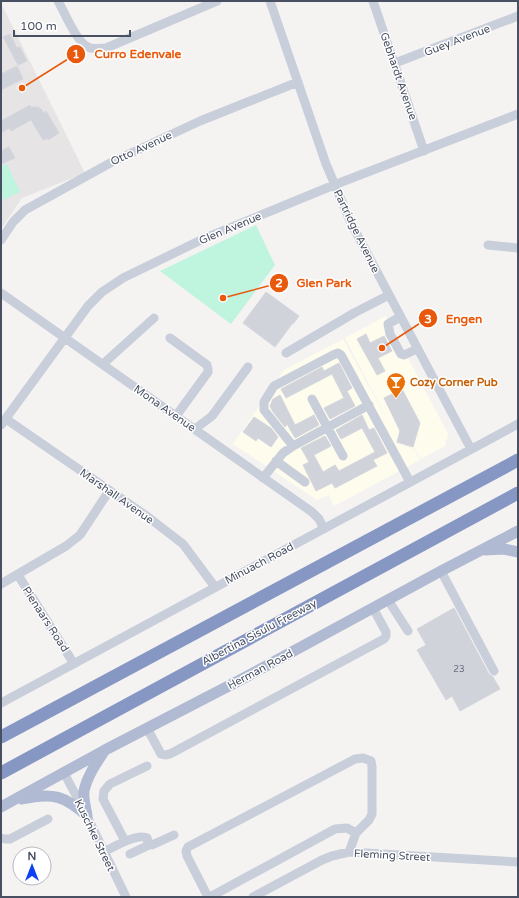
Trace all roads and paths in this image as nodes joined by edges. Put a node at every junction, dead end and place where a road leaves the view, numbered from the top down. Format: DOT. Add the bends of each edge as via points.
graph roads {
  1 [pos="58,1"];
  2 [pos="217,1"];
  3 [pos="270,1"];
  4 [pos="373,1"];
  5 [pos="518,16"];
  6 [pos="395,63"];
  7 [pos="298,82"];
  8 [pos="518,114"];
  9 [pos="424,150"];
  10 [pos="334,185"];
  11 [pos="1,240"];
  12 [pos="488,245"];
  13 [pos="518,248"];
  14 [pos="1,293"];
  15 [pos="389,295"];
  16 [pos="400,317"];
  17 [pos="154,318"];
  18 [pos="65,337"];
  19 [pos="170,338"];
  20 [pos="417,349"];
  21 [pos="286,353"];
  22 [pos="103,364"];
  23 [pos="248,367"];
  24 [pos="312,399"];
  25 [pos="369,405"];
  26 [pos="176,416"];
  27 [pos="4,422"];
  28 [pos="518,424"];
  29 [pos="328,427"];
  30 [pos="195,429"];
  31 [pos="293,446"];
  32 [pos="471,450"];
  33 [pos="343,456"];
  34 [pos="518,460"];
  35 [pos="276,461"];
  36 [pos="263,478"];
  37 [pos="305,482"];
  38 [pos="410,482"];
  39 [pos="109,490"];
  40 [pos="518,493"];
  41 [pos="324,529"];
  42 [pos="518,531"];
  43 [pos="481,550"];
  44 [pos="518,552"];
  45 [pos="441,571"];
  46 [pos="18,575"];
  47 [pos="1,584"];
  48 [pos="216,587"];
  49 [pos="388,600"];
  50 [pos="373,608"];
  51 [pos="408,631"];
  52 [pos="74,664"];
  53 [pos="494,671"];
  54 [pos="1,703"];
  55 [pos="147,728"];
  56 [pos="1,737"];
  57 [pos="106,750"];
  58 [pos="147,766"];
  59 [pos="1,772"];
  60 [pos="64,773"];
  61 [pos="12,801"];
  62 [pos="1,807"];
  63 [pos="87,816"];
  64 [pos="48,819"];
  65 [pos="356,833"];
  66 [pos="174,834"];
  67 [pos="1,838"];
  68 [pos="125,841"];
  69 [pos="148,844"];
  70 [pos="104,852"];
  71 [pos="349,852"];
  72 [pos="130,854"];
  73 [pos="518,862"];
  74 [pos="126,897"];
  75 [pos="209,897"];
  76 [pos="253,897"];
  1 -- 2 [label="street" via="83,44 98,49 106,48"];
  3 -- 7 [label="street, Partridge Avenue"];
  4 -- 6 [label="street, Gebhardt Avenue"];
  5 -- 6 [label="street, Guey Avenue"];
  6 -- 9 [label="street, Gebhardt Avenue"];
  7 -- 10 [label="street, Partridge Avenue"];
  7 -- 11 [label="street, Otto Avenue" via="200,121 112,162 25,210"];
  8 -- 9 [label="street, Glen Avenue"];
  9 -- 10 [label="street, Glen Avenue"];
  10 -- 15 [label="street, Partridge Avenue"];
  10 -- 18 [label="street, Glen Avenue" via="203,239 123,278 92,302"];
  12 -- 13 [label="street"];
  14 -- 18 [label="street, Mona Avenue"];
  15 -- 16 [label="street, Partridge Avenue"];
  15 -- 21 [label="street"];
  16 -- 20 [label="street, Partridge Avenue"];
  16 -- 20 [label="street" via="388,324 393,339 403,355"];
  17 -- 22 [label="street"];
  18 -- 22 [label="street, Mona Avenue"];
  18 -- 27 [label="street, Glen Avenue"];
  19 -- 26 [label="street" via="208,369"];
  20 -- 32 [label="street, Partridge Avenue"];
  22 -- 26 [label="street, Mona Avenue"];
  23 -- 30 [label="street" via="212,416"];
  24 -- 29 [label="street"];
  25 -- 29 [label="street"];
  25 -- 31 [label="street" via="338,353 274,386 263,408"];
  25 -- 38 [label="street"];
  26 -- 30 [label="street, Mona Avenue"];
  27 -- 39 [label="street, Marshall Avenue"];
  28 -- 32 [label="street, Minuach Road"];
  29 -- 31 [label="street"];
  29 -- 33 [label="street"];
  30 -- 36 [label="street, Mona Avenue"];
  31 -- 35 [label="street"];
  32 -- 38 [label="street, Minuach Road"];
  34 -- 56 [label="highway"];
  35 -- 36 [label="street"];
  35 -- 37 [label="street"];
  36 -- 41 [label="street, Mona Avenue" via="312,512"];
  38 -- 41 [label="street, Minuach Road"];
  39 -- 46 [label="street" via="80,535"];
  39 -- 48 [label="street, Marshall Avenue" via="183,544"];
  40 -- 59 [label="highway, Albertina Sisulu Freeway"];
  41 -- 48 [label="street, Minuach Road"];
  42 -- 43 [label="main road, Herman Road"];
  43 -- 44 [label="main road" via="504,549"];
  43 -- 45 [label="main road, Herman Road"];
  45 -- 49 [label="main road, Herman Road"];
  45 -- 53 [label="street"];
  46 -- 47 [label="street"];
  46 -- 52 [label="street, Pienaars Road"];
  48 -- 52 [label="street, Minuach Road"];
  49 -- 50 [label="main road, Herman Road"];
  49 -- 51 [label="street"];
  50 -- 55 [label="main road, Herman Road"];
  50 -- 55 [label="street" via="386,636 381,641 170,754 161,754"];
  52 -- 54 [label="street, Minuach Road"];
  55 -- 57 [label="main road, Herman Road"];
  57 -- 60 [label="main road, Herman Road"];
  57 -- 63 [label="main road" via="91,773 84,790"];
  58 -- 68 [label="street" via="110,784 104,791 103,799"];
  60 -- 61 [label="main road, Herman Road"];
  60 -- 63 [label="street, Kuschke Street"];
  61 -- 62 [label="main road, Herman Road"];
  61 -- 63 [label="main road" via="56,797 68,801"];
  63 -- 70 [label="street, Kuschke Street"];
  64 -- 67 [label="street" via="10,839"];
  65 -- 71 [label="street"];
  65 -- 75 [label="street" via="347,828 335,829"];
  65 -- 75 [label="street" via="372,814 372,767 371,761 363,758 355,759 309,782 188,846 187,856"];
  66 -- 69 [label="street" via="152,845"];
  68 -- 69 [label="street" via="142,836 147,838"];
  68 -- 70 [label="street"];
  69 -- 72 [label="street"];
  70 -- 74 [label="street, Kuschke Street"];
  71 -- 73 [label="street, Fleming Street"];
  71 -- 76 [label="street, Fleming Street" via="322,860"];
}
